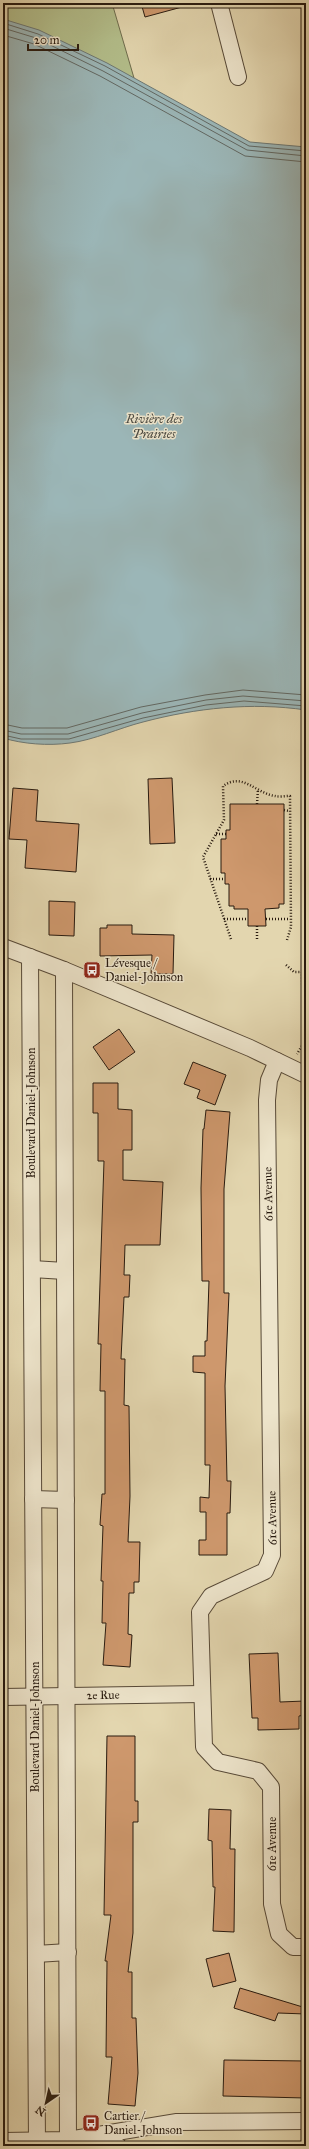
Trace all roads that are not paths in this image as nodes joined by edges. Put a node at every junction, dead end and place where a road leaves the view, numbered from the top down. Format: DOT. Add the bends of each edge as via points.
graph roads {
  1 [pos="219,3"];
  2 [pos="238,77"];
  3 [pos="3,947"];
  4 [pos="30,957"];
  5 [pos="64,970"];
  6 [pos="277,1060"];
  7 [pos="306,1075"];
  8 [pos="32,1269"];
  9 [pos="65,1271"];
  10 [pos="33,1499"];
  11 [pos="66,1500"];
  12 [pos="202,1694"];
  13 [pos="34,1696"];
  14 [pos="67,1696"];
  15 [pos="3,1697"];
  16 [pos="306,1947"];
  17 [pos="68,1952"];
  18 [pos="36,1954"];
  19 [pos="306,2121"];
  20 [pos="3,2141"];
  21 [pos="37,2143"];
  22 [pos="68,2143"];
  23 [pos="118,2146"];
  1 -- 2 [label="street"];
  3 -- 4 [label="street"];
  4 -- 5 [label="street"];
  4 -- 8 [label="street, Boulevard Daniel-Johnson"];
  5 -- 6 [label="street"];
  5 -- 9 [label="street"];
  6 -- 7 [label="street"];
  6 -- 12 [label="street, 61e Avenue" via="269,1080 266,1100 272,1555 265,1571 211,1596 200,1612"];
  8 -- 9 [label="street"];
  8 -- 10 [label="street, Boulevard Daniel-Johnson"];
  9 -- 11 [label="street"];
  10 -- 11 [label="street"];
  10 -- 13 [label="street, Boulevard Daniel-Johnson"];
  11 -- 14 [label="street"];
  12 -- 14 [label="street, 2e Rue"];
  12 -- 16 [label="street, 61e Avenue" via="204,1748 218,1762 258,1771 271,1787 272,1904 279,1934 293,1947"];
  13 -- 14 [label="street, 2e Rue"];
  13 -- 15 [label="street, 2e Rue"];
  13 -- 18 [label="street, Boulevard Daniel-Johnson"];
  14 -- 17 [label="street"];
  17 -- 18 [label="street"];
  17 -- 22 [label="street"];
  18 -- 21 [label="street, Boulevard Daniel-Johnson"];
  19 -- 22 [label="street" via="177,2122"];
  20 -- 21 [label="street"];
  21 -- 22 [label="street"];
  22 -- 23 [label="street"];
}
